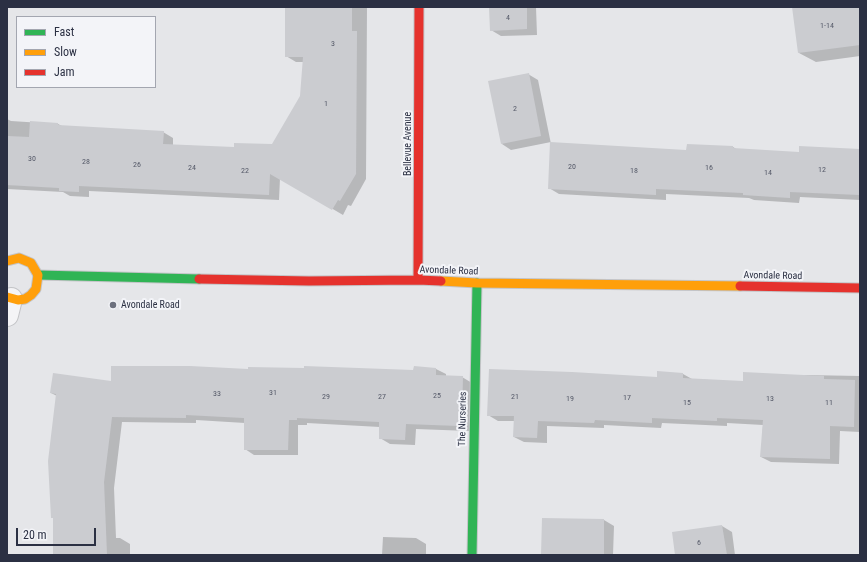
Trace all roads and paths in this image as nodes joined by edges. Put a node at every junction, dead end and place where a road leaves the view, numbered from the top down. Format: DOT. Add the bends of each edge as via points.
graph roads {
  1 [pos="420,7"];
  2 [pos="7,261"];
  3 [pos="38,275"];
  4 [pos="418,280"];
  5 [pos="477,283"];
  6 [pos="860,288"];
  7 [pos="8,304"];
  8 [pos="472,555"];
  1 -- 4 [label="street, Bellevue Avenue"];
  2 -- 3 [label="street" via="19,258 26,260"];
  3 -- 4 [label="street, Avondale Road" via="309,281"];
  3 -- 7 [label="street" via="36,289 31,295"];
  4 -- 5 [label="street, Avondale Road"];
  5 -- 6 [label="street, Avondale Road"];
  5 -- 8 [label="street, The Nurseries"];
}
